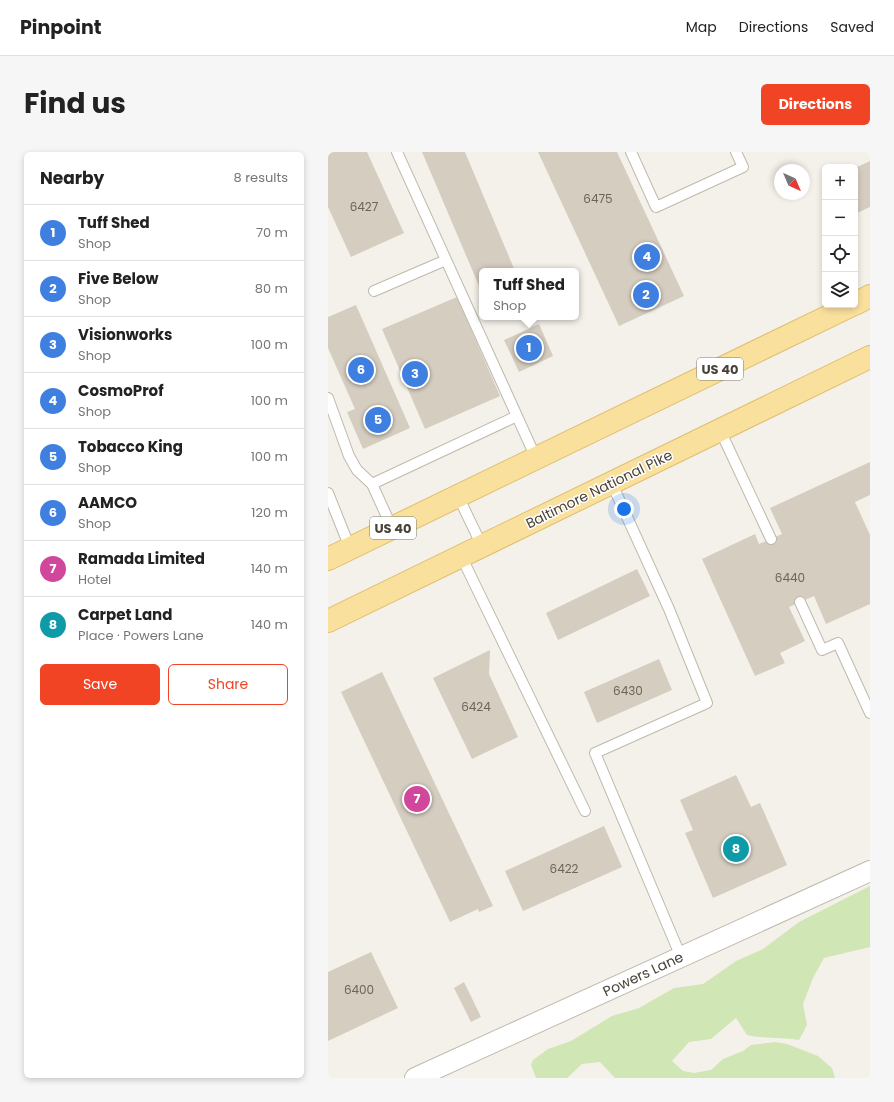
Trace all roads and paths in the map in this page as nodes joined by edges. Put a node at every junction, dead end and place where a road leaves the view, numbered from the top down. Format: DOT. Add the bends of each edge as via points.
graph roads {
  1 [pos="397,152"];
  2 [pos="631,152"];
  3 [pos="736,152"];
  4 [pos="446,260"];
  5 [pos="374,291"];
  6 [pos="870,296"];
  7 [pos="858,302"];
  8 [pos="846,308"];
  9 [pos="870,357"];
  10 [pos="328,398"];
  11 [pos="517,416"];
  12 [pos="720,430"];
  13 [pos="536,458"];
  14 [pos="372,484"];
  15 [pos="612,484"];
  16 [pos="328,493"];
  17 [pos="458,496"];
  18 [pos="392,528"];
  19 [pos="771,540"];
  20 [pos="482,546"];
  21 [pos="350,548"];
  22 [pos="460,556"];
  23 [pos="328,559"];
  24 [pos="800,602"];
  25 [pos="328,621"];
  26 [pos="870,713"];
  27 [pos="584,811"];
  28 [pos="870,871"];
  29 [pos="681,957"];
  30 [pos="426,1076"];
  1 -- 4 [label="lane"];
  2 -- 3 [label="lane" via="656,207 743,167"];
  4 -- 5 [label="lane"];
  4 -- 11 [label="lane"];
  6 -- 7 [label="main road, US 40"];
  8 -- 13 [label="main road, US 40"];
  9 -- 12 [label="main road, Baltimore National Pike"];
  10 -- 14 [label="lane" via="349,456 357,470"];
  11 -- 13 [label="lane"];
  11 -- 14 [label="lane"];
  12 -- 15 [label="main road, Baltimore National Pike"];
  12 -- 19 [label="lane"];
  13 -- 17 [label="main road, US 40"];
  14 -- 18 [label="lane"];
  15 -- 20 [label="main road, Baltimore National Pike"];
  15 -- 29 [label="lane" via="669,609 707,703 595,753"];
  16 -- 21 [label="lane"];
  17 -- 18 [label="main road, US 40"];
  17 -- 20 [label="lane"];
  18 -- 21 [label="main road, US 40"];
  20 -- 22 [label="main road, Baltimore National Pike"];
  21 -- 23 [label="main road, US 40"];
  22 -- 25 [label="main road, Baltimore National Pike"];
  22 -- 27 [label="lane"];
  24 -- 26 [label="lane" via="822,650 838,643"];
  28 -- 29 [label="street, Powers Lane"];
  29 -- 30 [label="street, Powers Lane"];
}
